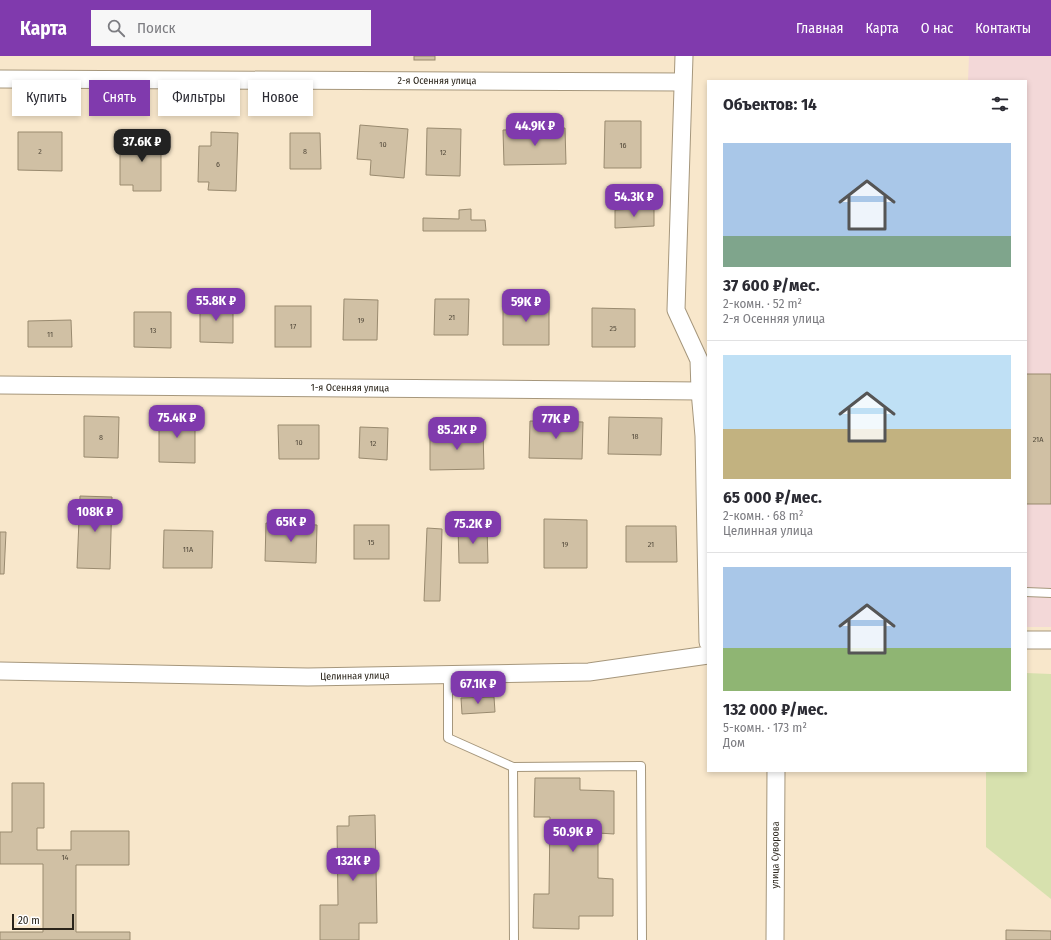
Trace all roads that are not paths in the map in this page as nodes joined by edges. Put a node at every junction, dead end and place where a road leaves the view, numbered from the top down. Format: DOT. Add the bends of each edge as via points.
graph roads {
  1 [pos="684,56"];
  2 [pos="0,79"];
  3 [pos="682,82"];
  4 [pos="0,385"];
  5 [pos="700,391"];
  6 [pos="707,590"];
  7 [pos="1027,592"];
  8 [pos="1051,593"];
  9 [pos="1027,640"];
  10 [pos="1051,640"];
  11 [pos="707,655"];
  12 [pos="0,671"];
  13 [pos="448,674"];
  14 [pos="512,767"];
  15 [pos="776,772"];
  16 [pos="514,940"];
  17 [pos="642,940"];
  18 [pos="775,940"];
  1 -- 3 [label="street"];
  2 -- 3 [label="street, 2-я Осенняя улица"];
  3 -- 5 [label="street" via="676,310 699,360"];
  4 -- 5 [label="street, 1-я Осенняя улица"];
  5 -- 6 [label="street" via="704,436"];
  7 -- 8 [label="lane"];
  9 -- 10 [label="street"];
  11 -- 13 [label="street, Целинная улица" via="589,672"];
  12 -- 13 [label="street, Целинная улица" via="308,677"];
  13 -- 14 [label="lane" via="448,738"];
  14 -- 16 [label="lane"];
  14 -- 17 [label="lane" via="641,766"];
  15 -- 18 [label="street, улица Суворова"];
}
